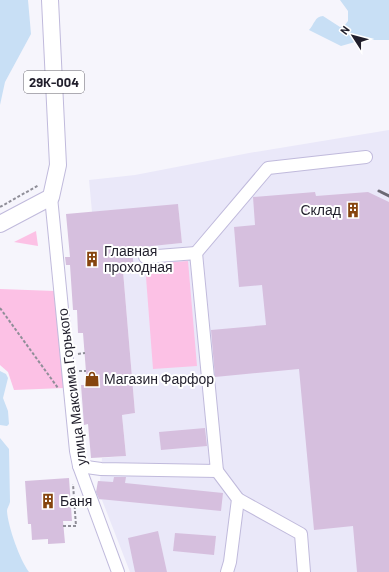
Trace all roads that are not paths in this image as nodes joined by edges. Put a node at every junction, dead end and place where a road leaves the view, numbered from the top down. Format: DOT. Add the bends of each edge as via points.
graph roads {
  1 [pos="50,0"];
  2 [pos="366,157"];
  3 [pos="51,197"];
  4 [pos="0,224"];
  5 [pos="196,253"];
  6 [pos="145,257"];
  7 [pos="79,466"];
  8 [pos="217,471"];
  9 [pos="238,499"];
  10 [pos="118,572"];
  11 [pos="226,572"];
  12 [pos="304,572"];
  1 -- 3 [label="main road, 29К-004" via="58,165"];
  2 -- 5 [label="street" via="268,168"];
  3 -- 4 [label="main road"];
  3 -- 7 [label="street, улица Максима Горького"];
  5 -- 6 [label="street"];
  5 -- 8 [label="street"];
  7 -- 8 [label="street" via="101,469"];
  7 -- 10 [label="street, улица Максима Горького"];
  8 -- 9 [label="street"];
  9 -- 11 [label="street" via="230,562"];
  9 -- 12 [label="street" via="300,534"];
}
